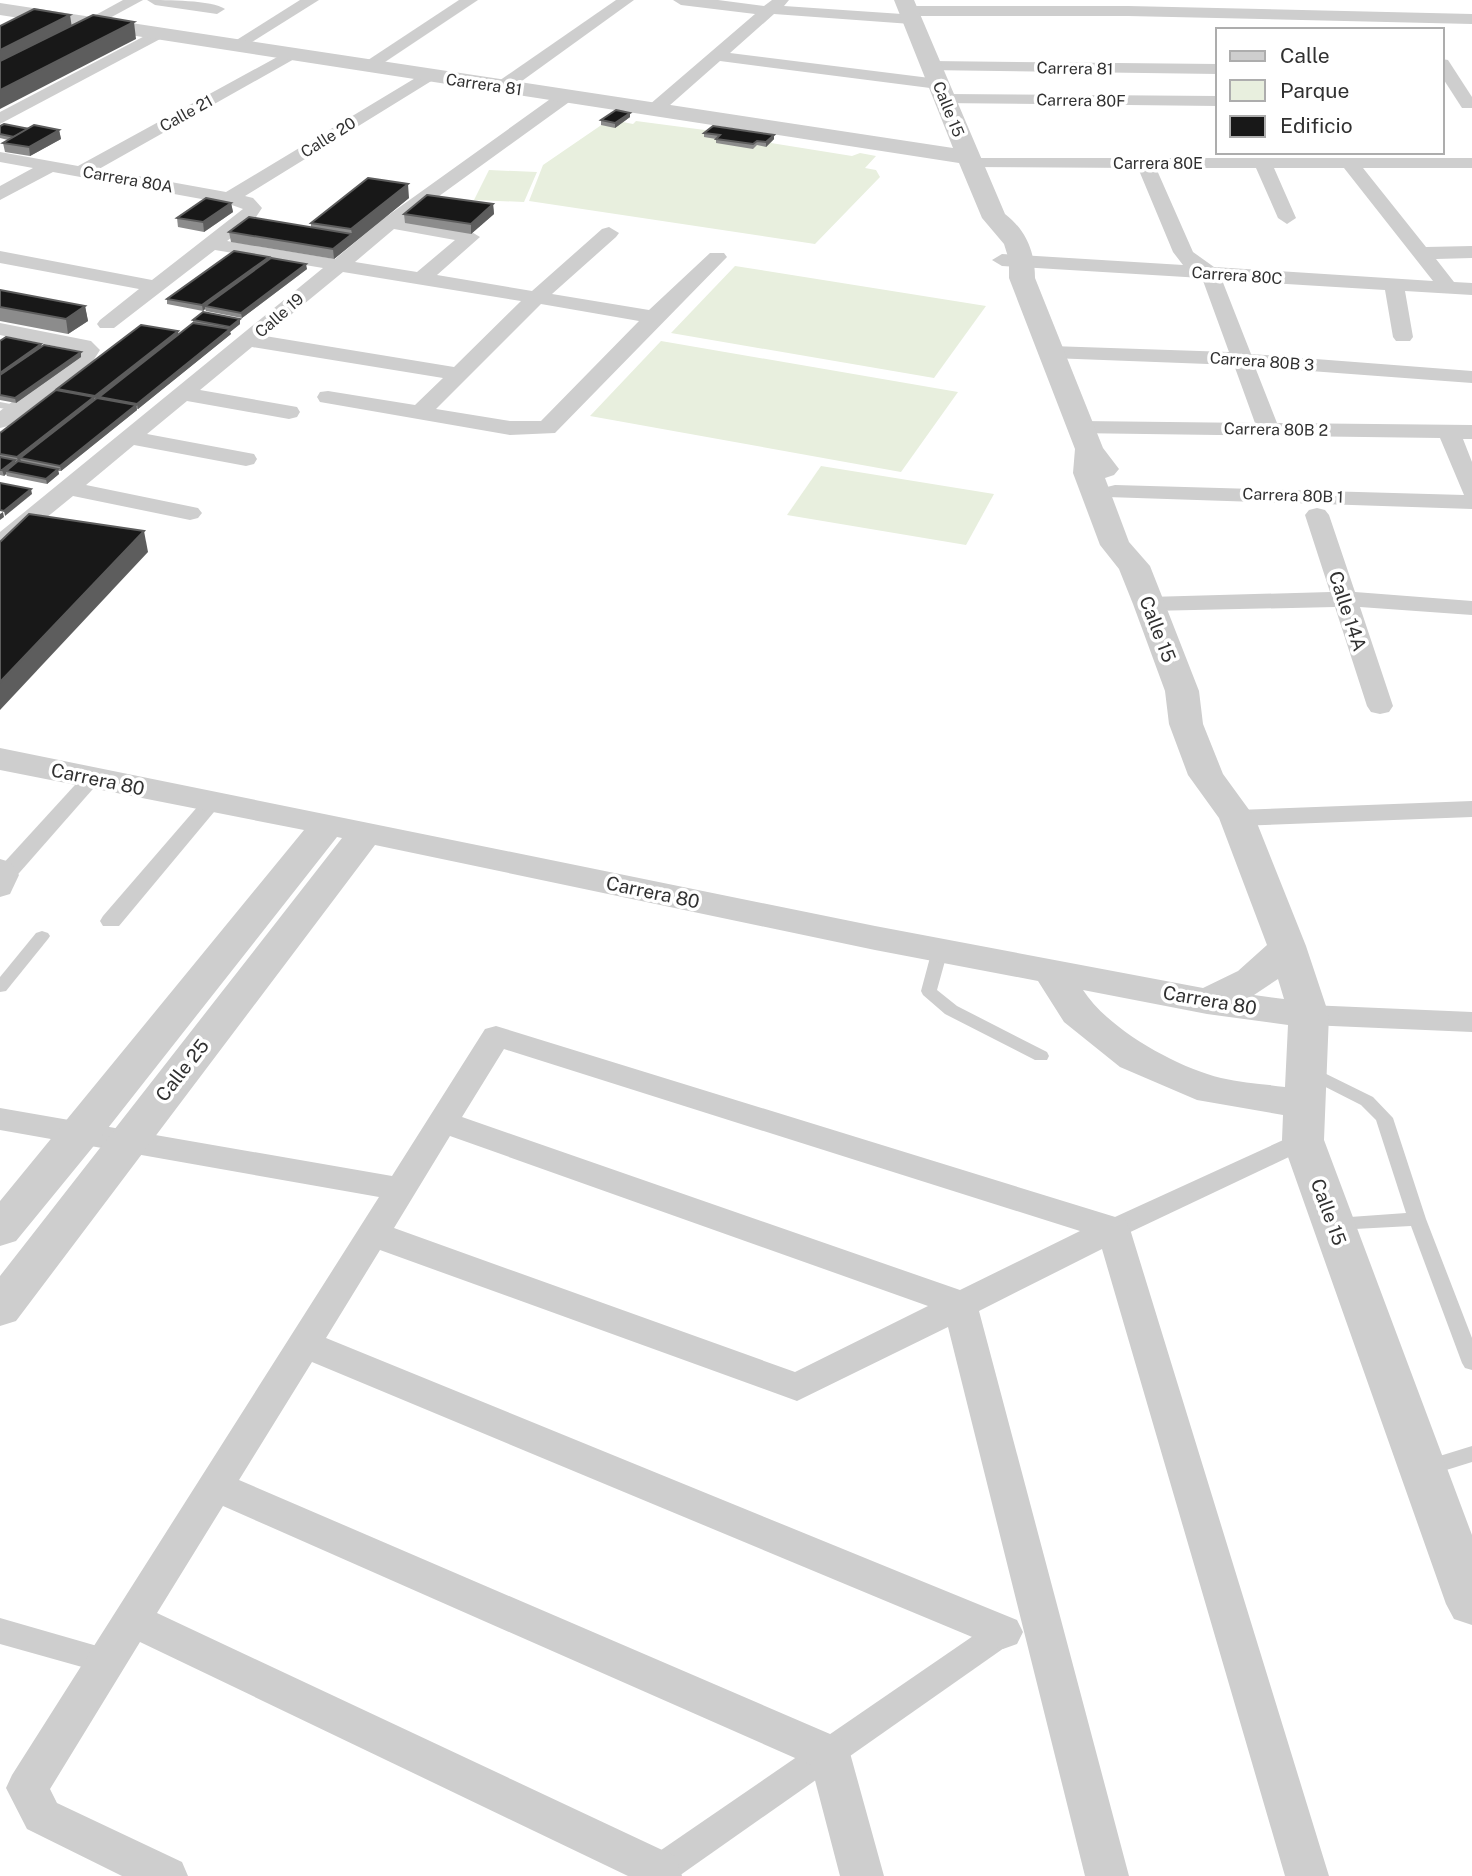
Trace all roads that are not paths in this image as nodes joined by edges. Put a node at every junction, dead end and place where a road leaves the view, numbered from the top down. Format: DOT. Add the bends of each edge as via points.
graph roads {
  1 [pos="135,0"];
  2 [pos="155,0"];
  3 [pos="311,0"];
  4 [pos="470,0"];
  5 [pos="626,0"];
  6 [pos="681,0"];
  7 [pos="1401,0"];
  8 [pos="1127,6"];
  9 [pos="773,7"];
  10 [pos="0,9"];
  11 [pos="217,9"];
  12 [pos="908,10"];
  13 [pos="29,14"];
  14 [pos="1472,19"];
  15 [pos="89,23"];
  16 [pos="1416,24"];
  17 [pos="0,28"];
  18 [pos="158,34"];
  19 [pos="234,46"];
  20 [pos="290,54"];
  21 [pos="716,56"];
  22 [pos="367,66"];
  23 [pos="1216,69"];
  24 [pos="1444,69"];
  25 [pos="1472,71"];
  26 [pos="427,76"];
  27 [pos="938,83"];
  28 [pos="502,87"];
  29 [pos="566,96"];
  30 [pos="1216,102"];
  31 [pos="1444,104"];
  32 [pos="1470,104"];
  33 [pos="654,109"];
  34 [pos="0,119"];
  35 [pos="0,157"];
  36 [pos="970,160"];
  37 [pos="1145,163"];
  38 [pos="1263,163"];
  39 [pos="1349,163"];
  40 [pos="1472,163"];
  41 [pos="50,166"];
  42 [pos="82,171"];
  43 [pos="0,194"];
  44 [pos="229,198"];
  45 [pos="1287,218"];
  46 [pos="390,223"];
  47 [pos="609,233"];
  48 [pos="211,244"];
  49 [pos="1472,252"];
  50 [pos="1423,254"];
  51 [pos="0,257"];
  52 [pos="718,257"];
  53 [pos="1016,267"];
  54 [pos="329,272"];
  55 [pos="1210,273"];
  56 [pos="421,279"];
  57 [pos="1394,284"];
  58 [pos="153,286"];
  59 [pos="1448,288"];
  60 [pos="1472,289"];
  61 [pos="536,298"];
  62 [pos="487,306"];
  63 [pos="654,317"];
  64 [pos="107,324"];
  65 [pos="2,332"];
  66 [pos="1403,337"];
  67 [pos="250,340"];
  68 [pos="1051,352"];
  69 [pos="1242,359"];
  70 [pos="459,374"];
  71 [pos="1472,377"];
  72 [pos="185,394"];
  73 [pos="328,397"];
  74 [pos="6,412"];
  75 [pos="289,412"];
  76 [pos="421,412"];
  77 [pos="1268,429"];
  78 [pos="1461,432"];
  79 [pos="130,438"];
  80 [pos="1085,438"];
  81 [pos="246,459"];
  82 [pos="68,488"];
  83 [pos="1472,490"];
  84 [pos="1115,492"];
  85 [pos="1472,502"];
  86 [pos="190,513"];
  87 [pos="1317,515"];
  88 [pos="0,544"];
  89 [pos="1133,566"];
  90 [pos="1345,599"];
  91 [pos="1149,604"];
  92 [pos="1472,608"];
  93 [pos="1380,706"];
  94 [pos="0,759"];
  95 [pos="92,778"];
  96 [pos="212,802"];
  97 [pos="1472,809"];
  98 [pos="1235,815"];
  99 [pos="347,828"];
  100 [pos="1,877"];
  101 [pos="111,921"];
  102 [pos="41,936"];
  103 [pos="1287,946"];
  104 [pos="940,950"];
  105 [pos="1051,971"];
  106 [pos="0,987"];
  107 [pos="1207,1001"];
  108 [pos="1308,1015"];
  109 [pos="1472,1022"];
  110 [pos="1041,1056"];
  111 [pos="1305,1105"];
  112 [pos="0,1119"];
  113 [pos="443,1122"];
  114 [pos="82,1132"];
  115 [pos="128,1140"];
  116 [pos="401,1189"];
  117 [pos="1418,1219"];
  118 [pos="1333,1225"];
  119 [pos="1114,1229"];
  120 [pos="0,1230"];
  121 [pos="373,1234"];
  122 [pos="960,1304"];
  123 [pos="0,1309"];
  124 [pos="304,1345"];
  125 [pos="1472,1363"];
  126 [pos="1472,1454"];
  127 [pos="1423,1470"];
  128 [pos="215,1486"];
  129 [pos="1472,1604"];
  130 [pos="1037,1609"];
  131 [pos="132,1620"];
  132 [pos="0,1631"];
  133 [pos="1003,1632"];
  134 [pos="107,1661"];
  135 [pos="829,1753"];
  136 [pos="660,1873"];
  137 [pos="166,1876"];
  138 [pos="862,1876"];
  139 [pos="1107,1876"];
  140 [pos="1307,1876"];
  1 -- 15 [label="street"];
  2 -- 11 [label="street"];
  3 -- 19 [label="street"];
  4 -- 22 [label="street"];
  5 -- 28 [label="street"];
  6 -- 9 [label="street"];
  7 -- 16 [label="street"];
  8 -- 12 [label="street"];
  8 -- 16 [label="street"];
  9 -- 12 [label="street" via="839,16"];
  9 -- 21 [label="street"];
  10 -- 13 [label="street, Carrera 81"];
  12 -- 27 [label="street, Calle 15"];
  13 -- 15 [label="street, Carrera 81"];
  13 -- 17 [label="street"];
  14 -- 16 [label="street"];
  15 -- 18 [label="street, Carrera 81"];
  18 -- 19 [label="street, Carrera 81"];
  18 -- 34 [label="street"];
  19 -- 20 [label="street, Carrera 81"];
  20 -- 22 [label="street, Carrera 81"];
  20 -- 42 [label="street, Calle 21"];
  21 -- 27 [label="street"];
  21 -- 33 [label="street"];
  22 -- 26 [label="street, Carrera 81"];
  23 -- 27 [label="street, Carrera 81"];
  24 -- 25 [label="street"];
  24 -- 32 [label="street"];
  26 -- 28 [label="street, Carrera 81"];
  26 -- 44 [label="street, Calle 20"];
  27 -- 30 [label="street, Carrera 80F"];
  27 -- 36 [label="street, Calle 15"];
  28 -- 29 [label="street, Carrera 81"];
  29 -- 33 [label="street, Carrera 81"];
  29 -- 46 [label="street, Calle 19"];
  31 -- 32 [label="street"];
  33 -- 36 [label="street, Carrera 81"];
  35 -- 41 [label="street, Carrera 80A"];
  36 -- 37 [label="street, Carrera 80E"];
  36 -- 53 [label="street, Calle 15" via="994,218 989,229"];
  37 -- 38 [label="street, Carrera 80E"];
  37 -- 55 [label="street" via="1183,252"];
  38 -- 39 [label="street, Carrera 80E"];
  38 -- 45 [label="street"];
  39 -- 40 [label="street, Carrera 80E"];
  39 -- 50 [label="street"];
  41 -- 42 [label="street, Carrera 80A"];
  41 -- 43 [label="street"];
  42 -- 44 [label="street, Carrera 80A"];
  44 -- 48 [label="street, Carrera 80A" via="246,201 253,208"];
  46 -- 54 [label="street, Calle 19"];
  46 -- 56 [label="street" via="470,237"];
  47 -- 61 [label="street"];
  48 -- 54 [label="street"];
  48 -- 58 [label="street"];
  49 -- 50 [label="street"];
  50 -- 59 [label="street"];
  51 -- 58 [label="street"];
  52 -- 63 [label="street"];
  53 -- 55 [label="street, Carrera 80C"];
  53 -- 68 [label="street, Calle 15"];
  54 -- 56 [label="street"];
  54 -- 62 [label="street"];
  54 -- 67 [label="street, Calle 19"];
  55 -- 57 [label="street, Carrera 80C"];
  55 -- 69 [label="street"];
  56 -- 61 [label="street"];
  57 -- 59 [label="street, Carrera 80C"];
  57 -- 66 [label="street"];
  58 -- 64 [label="street"];
  59 -- 60 [label="street, Carrera 80C"];
  61 -- 63 [label="street"];
  61 -- 70 [label="street"];
  63 -- 76 [label="street" via="547,428 510,428"];
  65 -- 74 [label="street" via="84,345 90,350"];
  67 -- 70 [label="street"];
  67 -- 72 [label="street, Calle 19"];
  68 -- 69 [label="street, Carrera 80B 3"];
  68 -- 80 [label="street, Calle 15"];
  69 -- 71 [label="street, Carrera 80B 3"];
  69 -- 77 [label="street"];
  70 -- 76 [label="street"];
  72 -- 75 [label="street"];
  72 -- 79 [label="street, Calle 19"];
  73 -- 76 [label="street"];
  77 -- 78 [label="street, Carrera 80B 2"];
  77 -- 80 [label="street, Carrera 80B 2"];
  78 -- 83 [label="street"];
  79 -- 81 [label="street"];
  79 -- 82 [label="street, Calle 19"];
  80 -- 84 [label="street, Calle 15"];
  80 -- 89 [label="street, Calle 15" via="1088,473 1115,545"];
  82 -- 86 [label="street"];
  82 -- 88 [label="street, Calle 19"];
  84 -- 85 [label="street, Carrera 80B 1"];
  84 -- 89 [label="street, Calle 15" via="1136,545"];
  87 -- 90 [label="street, Calle 14A"];
  89 -- 91 [label="street, Calle 15"];
  90 -- 91 [label="street"];
  90 -- 92 [label="street"];
  90 -- 93 [label="street, Calle 14A"];
  91 -- 98 [label="street, Calle 15" via="1182,691 1186,724 1206,775"];
  94 -- 95 [label="street, Carrera 80"];
  95 -- 96 [label="street, Carrera 80"];
  95 -- 100 [label="street"];
  96 -- 99 [label="street, Carrera 80"];
  96 -- 101 [label="street"];
  97 -- 98 [label="street"];
  98 -- 103 [label="street, Calle 15"];
  99 -- 104 [label="street, Carrera 80"];
  99 -- 114 [label="street, Calle 25"];
  99 -- 115 [label="street, Calle 25"];
  102 -- 106 [label="lane"];
  103 -- 107 [label="street" via="1259,976"];
  103 -- 108 [label="street, Calle 15"];
  104 -- 105 [label="street, Carrera 80"];
  104 -- 110 [label="lane" via="929,991 951,1010"];
  105 -- 107 [label="street, Carrera 80"];
  105 -- 111 [label="street" via="1078,1013 1134,1058 1212,1090"];
  107 -- 108 [label="street, Carrera 80"];
  108 -- 109 [label="street"];
  108 -- 111 [label="street, Calle 15"];
  111 -- 117 [label="lane" via="1367,1101 1384,1118"];
  111 -- 118 [label="street, Calle 15"];
  111 -- 119 [label="street"];
  112 -- 114 [label="street"];
  113 -- 116 [label="street"];
  113 -- 119 [label="street" via="496,1036"];
  113 -- 122 [label="street"];
  114 -- 115 [label="street"];
  114 -- 120 [label="street, Calle 25"];
  115 -- 116 [label="street"];
  115 -- 123 [label="street, Calle 25"];
  116 -- 121 [label="street"];
  117 -- 118 [label="lane"];
  117 -- 125 [label="lane"];
  118 -- 127 [label="street, Calle 15"];
  119 -- 122 [label="street"];
  119 -- 140 [label="street"];
  121 -- 122 [label="street" via="797,1387"];
  121 -- 124 [label="street"];
  122 -- 130 [label="street"];
  124 -- 128 [label="street"];
  124 -- 133 [label="street"];
  126 -- 127 [label="lane"];
  127 -- 129 [label="street, Calle 15"];
  128 -- 131 [label="street"];
  128 -- 135 [label="street"];
  130 -- 133 [label="lane"];
  130 -- 139 [label="street"];
  131 -- 134 [label="street"];
  131 -- 136 [label="street"];
  132 -- 134 [label="street"];
  133 -- 135 [label="street"];
  134 -- 137 [label="street" via="27,1788 42,1815"];
  135 -- 136 [label="street"];
  135 -- 138 [label="street"];
}
